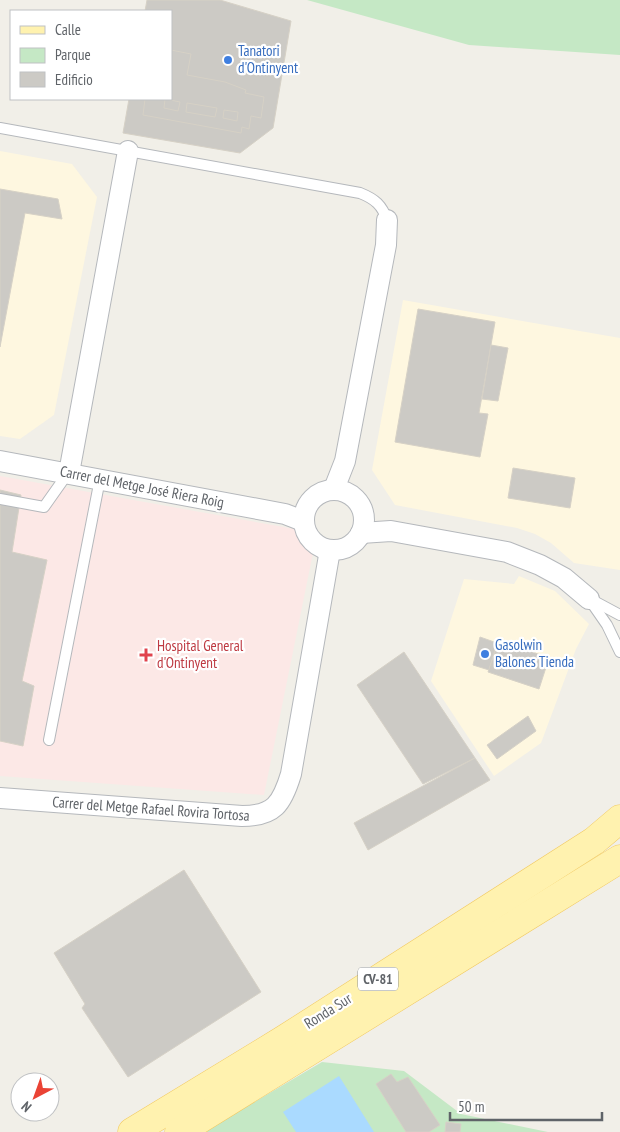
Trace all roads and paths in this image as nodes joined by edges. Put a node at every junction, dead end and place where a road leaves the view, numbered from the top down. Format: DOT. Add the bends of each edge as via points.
graph roads {
  1 [pos="0,128"];
  2 [pos="128,151"];
  3 [pos="387,220"];
  4 [pos="0,461"];
  5 [pos="69,473"];
  6 [pos="100,479"];
  7 [pos="339,490"];
  8 [pos="0,499"];
  9 [pos="297,515"];
  10 [pos="362,525"];
  11 [pos="330,550"];
  12 [pos="589,599"];
  13 [pos="620,615"];
  14 [pos="620,652"];
  15 [pos="48,740"];
  16 [pos="0,798"];
  17 [pos="620,819"];
  18 [pos="620,859"];
  19 [pos="132,1132"];
  20 [pos="179,1132"];
  1 -- 2 [label="lane"];
  2 -- 3 [label="lane" via="360,193 380,204"];
  2 -- 5 [label="street"];
  3 -- 7 [label="street" via="386,245"];
  4 -- 5 [label="street, Carrer del Metge José Riera Roig"];
  5 -- 6 [label="street, Carrer del Metge José Riera Roig"];
  5 -- 8 [label="lane" via="44,507"];
  6 -- 9 [label="street, Carrer del Metge José Riera Roig"];
  6 -- 15 [label="lane"];
  7 -- 9 [label="street" via="316,495"];
  7 -- 10 [label="street" via="359,504"];
  9 -- 11 [label="street" via="310,539 317,546"];
  10 -- 11 [label="street" via="347,548"];
  10 -- 12 [label="street" via="506,552 564,578"];
  11 -- 16 [label="street, Carrer del Metge Rafael Rovira Tortosa" via="291,774 280,801 270,812 242,816"];
  12 -- 13 [label="lane"];
  12 -- 14 [label="lane"];
  17 -- 19 [label="main road, Ronda Sur / CV-81" via="578,852"];
  18 -- 20 [label="main road, Ronda Sur / CV-81"];
}
